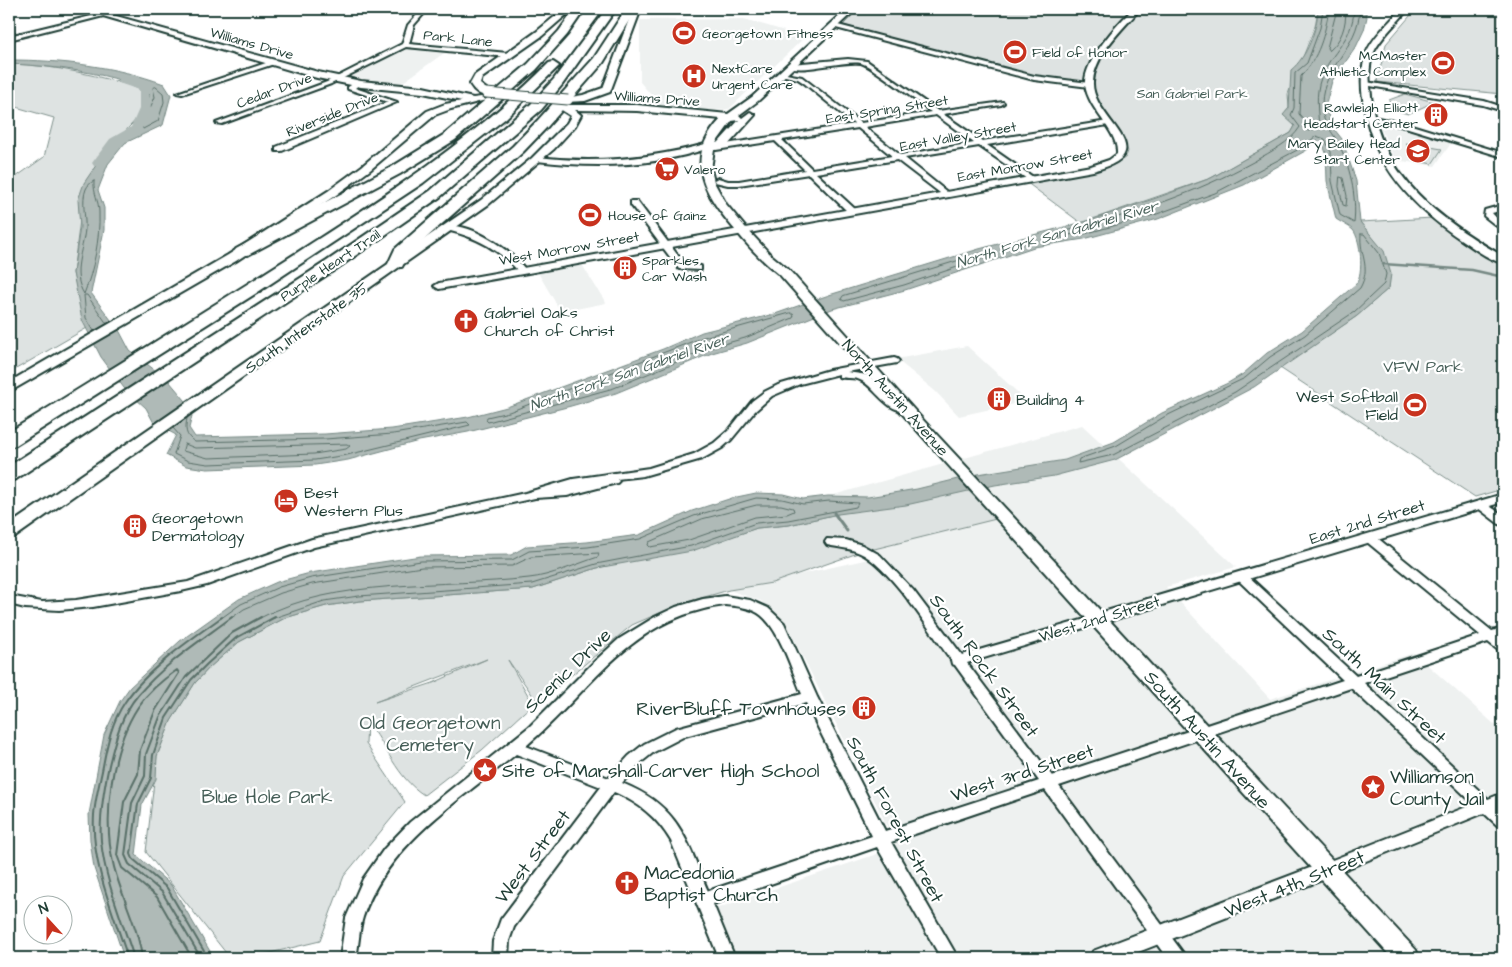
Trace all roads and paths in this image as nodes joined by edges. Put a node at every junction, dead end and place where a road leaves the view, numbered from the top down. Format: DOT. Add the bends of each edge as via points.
graph roads {
  1 [pos="83,9"];
  2 [pos="112,9"];
  3 [pos="128,9"];
  4 [pos="425,9"];
  5 [pos="568,9"];
  6 [pos="580,9"];
  7 [pos="597,9"];
  8 [pos="611,9"];
  9 [pos="631,9"];
  10 [pos="637,9"];
  11 [pos="852,9"];
  12 [pos="1137,9"];
  13 [pos="1405,9"];
  14 [pos="97,13"];
  15 [pos="554,23"];
  16 [pos="834,26"];
  17 [pos="9,34"];
  18 [pos="577,36"];
  19 [pos="9,38"];
  20 [pos="405,45"];
  21 [pos="567,49"];
  22 [pos="508,55"];
  23 [pos="272,63"];
  24 [pos="791,66"];
  25 [pos="783,74"];
  26 [pos="478,77"];
  27 [pos="519,78"];
  28 [pos="336,79"];
  29 [pos="359,84"];
  30 [pos="1089,84"];
  31 [pos="1366,84"];
  32 [pos="459,87"];
  33 [pos="767,88"];
  34 [pos="607,90"];
  35 [pos="419,92"];
  36 [pos="180,93"];
  37 [pos="484,97"];
  38 [pos="565,103"];
  39 [pos="1001,103"];
  40 [pos="1503,109"];
  41 [pos="634,111"];
  42 [pos="432,113"];
  43 [pos="937,113"];
  44 [pos="597,118"];
  45 [pos="733,118"];
  46 [pos="1368,118"];
  47 [pos="583,122"];
  48 [pos="220,123"];
  49 [pos="1108,123"];
  50 [pos="859,126"];
  51 [pos="569,127"];
  52 [pos="777,139"];
  53 [pos="981,144"];
  54 [pos="279,149"];
  55 [pos="518,149"];
  56 [pos="712,149"];
  57 [pos="1503,155"];
  58 [pos="900,158"];
  59 [pos="537,159"];
  60 [pos="812,172"];
  61 [pos="1030,179"];
  62 [pos="718,180"];
  63 [pos="435,194"];
  64 [pos="944,194"];
  65 [pos="634,203"];
  66 [pos="1503,207"];
  67 [pos="852,211"];
  68 [pos="450,228"];
  69 [pos="747,230"];
  70 [pos="1503,230"];
  71 [pos="665,244"];
  72 [pos="1503,253"];
  73 [pos="237,255"];
  74 [pos="1493,255"];
  75 [pos="1503,260"];
  76 [pos="396,264"];
  77 [pos="698,268"];
  78 [pos="522,270"];
  79 [pos="438,286"];
  80 [pos="894,361"];
  81 [pos="868,366"];
  82 [pos="832,374"];
  83 [pos="9,388"];
  84 [pos="909,411"];
  85 [pos="9,440"];
  86 [pos="9,475"];
  87 [pos="1503,498"];
  88 [pos="1482,505"];
  89 [pos="1503,520"];
  90 [pos="1008,522"];
  91 [pos="9,533"];
  92 [pos="1371,539"];
  93 [pos="831,542"];
  94 [pos="1241,576"];
  95 [pos="9,600"];
  96 [pos="1098,619"];
  97 [pos="1497,634"];
  98 [pos="1503,647"];
  99 [pos="957,661"];
  100 [pos="1354,682"];
  101 [pos="810,696"];
  102 [pos="1202,734"];
  103 [pos="514,747"];
  104 [pos="1048,784"];
  105 [pos="611,785"];
  106 [pos="1503,799"];
  107 [pos="1486,806"];
  108 [pos="1503,822"];
  109 [pos="881,839"];
  110 [pos="1328,869"];
  111 [pos="703,900"];
  112 [pos="1161,935"];
  113 [pos="348,958"];
  114 [pos="500,958"];
  115 [pos="727,958"];
  116 [pos="950,958"];
  117 [pos="1100,958"];
  118 [pos="1177,958"];
  119 [pos="1407,958"];
  1 -- 14 [label="main road, Williams Drive"];
  2 -- 14 [label="street"];
  3 -- 14 [label="street"];
  4 -- 20 [label="street, Park Lane" via="411,25"];
  5 -- 15 [label="main road"];
  6 -- 27 [label="highway" via="563,33"];
  7 -- 18 [label="highway"];
  8 -- 63 [label="highway, Purple Heart Trail" via="536,107"];
  9 -- 55 [label="highway" via="599,60"];
  10 -- 34 [label="main road"];
  11 -- 16 [label="main road"];
  12 -- 30 [label="street" via="1115,30 1092,70"];
  13 -- 31 [label="street" via="1370,52"];
  14 -- 17 [label="street"];
  14 -- 19 [label="street"];
  14 -- 23 [label="main road, Williams Drive"];
  15 -- 22 [label="main road"];
  15 -- 27 [label="highway" via="556,30 546,47"];
  16 -- 24 [label="main road"];
  16 -- 30 [label="street" via="1040,80"];
  20 -- 22 [label="street, Park Lane"];
  20 -- 28 [label="street, Park Lane"];
  21 -- 85 [label="highway, Purple Heart Trail" via="543,78 487,130 415,183 250,292"];
  22 -- 26 [label="main road"];
  23 -- 28 [label="main road, Williams Drive"];
  23 -- 36 [label="street"];
  24 -- 25 [label="main road"];
  24 -- 43 [label="street" via="865,62"];
  25 -- 33 [label="main road"];
  25 -- 50 [label="street" via="806,82"];
  26 -- 32 [label="main road"];
  26 -- 37 [label="main road" via="475,84"];
  27 -- 73 [label="highway" via="472,120 424,154"];
  28 -- 29 [label="main road, Williams Drive"];
  28 -- 48 [label="street, Cedar Drive"];
  29 -- 35 [label="main road, Williams Drive"];
  29 -- 54 [label="street, Riverside Drive" via="350,88 394,102"];
  30 -- 49 [label="street, East Morrow Street"];
  31 -- 40 [label="street"];
  31 -- 46 [label="street"];
  32 -- 35 [label="main road, Williams Drive"];
  32 -- 37 [label="main road, Williams Drive"];
  33 -- 45 [label="main road"];
  33 -- 56 [label="main road" via="771,94 765,102 723,144"];
  34 -- 38 [label="main road"];
  34 -- 41 [label="main road" via="616,102"];
  35 -- 42 [label="main road" via="431,101"];
  37 -- 38 [label="main road, Williams Drive"];
  37 -- 42 [label="main road"];
  38 -- 41 [label="main road, Williams Drive"];
  38 -- 51 [label="main road" via="576,115"];
  39 -- 43 [label="street, East Spring Street"];
  41 -- 44 [label="main road"];
  41 -- 45 [label="main road, Williams Drive"];
  42 -- 73 [label="main road" via="360,173"];
  43 -- 50 [label="street, East Spring Street"];
  43 -- 53 [label="street"];
  45 -- 56 [label="main road"];
  46 -- 57 [label="street" via="1406,125"];
  46 -- 74 [label="street" via="1376,145 1412,194 1456,232"];
  47 -- 51 [label="main road"];
  49 -- 53 [label="street, East Valley Street"];
  49 -- 61 [label="street, East Morrow Street" via="1122,146 1121,155 1102,165"];
  50 -- 52 [label="street, East Spring Street"];
  50 -- 58 [label="street"];
  51 -- 59 [label="main road, South Interstate 35"];
  52 -- 56 [label="street, East Spring Street"];
  52 -- 60 [label="street"];
  53 -- 58 [label="street, East Valley Street"];
  53 -- 61 [label="street"];
  55 -- 63 [label="highway" via="505,154 461,185"];
  55 -- 76 [label="highway" via="401,252"];
  56 -- 59 [label="street, East Spring Street" via="600,165"];
  56 -- 62 [label="main road, North Austin Avenue"];
  56 -- 69 [label="main road, North Austin Avenue" via="706,179 726,214"];
  58 -- 60 [label="street, East Valley Street"];
  58 -- 64 [label="street"];
  59 -- 68 [label="main road, South Interstate 35"];
  60 -- 62 [label="street, East Valley Street" via="739,183"];
  60 -- 67 [label="street"];
  61 -- 64 [label="street, East Morrow Street"];
  62 -- 69 [label="main road, North Austin Avenue"];
  63 -- 86 [label="highway, Purple Heart Trail"];
  64 -- 67 [label="street, East Morrow Street"];
  65 -- 71 [label="street"];
  66 -- 70 [label="street" via="1492,209 1488,216"];
  67 -- 69 [label="street, West Morrow Street"];
  68 -- 76 [label="main road, South Interstate 35"];
  68 -- 78 [label="street" via="482,236 496,244"];
  69 -- 71 [label="street, West Morrow Street"];
  69 -- 81 [label="main road, North Austin Avenue" via="779,259 788,277"];
  71 -- 77 [label="street" via="682,267"];
  71 -- 78 [label="street, West Morrow Street"];
  72 -- 74 [label="street"];
  73 -- 83 [label="main road"];
  74 -- 75 [label="street"];
  76 -- 91 [label="main road, South Interstate 35"];
  78 -- 79 [label="street, West Morrow Street"];
  80 -- 81 [label="street"];
  81 -- 82 [label="street"];
  81 -- 84 [label="main road, North Austin Avenue"];
  82 -- 84 [label="street" via="864,377 884,397"];
  82 -- 95 [label="street" via="796,382 768,394 750,408 728,438 690,460 590,488 528,496 332,540 202,582 89,603 46,606"];
  84 -- 90 [label="main road, North Austin Avenue"];
  87 -- 88 [label="street, East 2nd Street"];
  88 -- 89 [label="street"];
  88 -- 92 [label="street, East 2nd Street"];
  90 -- 96 [label="main road, South Austin Avenue"];
  92 -- 94 [label="street, East 2nd Street"];
  92 -- 97 [label="street"];
  93 -- 99 [label="street, South Rock Street" via="858,546 873,554 909,593"];
  94 -- 96 [label="street, West 2nd Street"];
  94 -- 100 [label="street, South Main Street"];
  96 -- 99 [label="street, West 2nd Street"];
  96 -- 102 [label="main road, South Austin Avenue"];
  97 -- 98 [label="street"];
  97 -- 100 [label="street, West 3rd Street"];
  99 -- 104 [label="street, South Rock Street"];
  100 -- 102 [label="street, West 3rd Street" via="1264,710"];
  100 -- 107 [label="street, South Main Street"];
  101 -- 103 [label="street, Scenic Drive" via="773,617 752,604 716,601 642,629 602,662"];
  101 -- 105 [label="street" via="681,732 634,760"];
  101 -- 109 [label="street, South Forest Street"];
  102 -- 104 [label="street, West 3rd Street"];
  102 -- 110 [label="main road, South Austin Avenue"];
  103 -- 105 [label="street"];
  103 -- 113 [label="street, Scenic Drive" via="431,812 386,857 357,905"];
  104 -- 109 [label="street, West 3rd Street"];
  104 -- 112 [label="street, South Rock Street"];
  105 -- 111 [label="street" via="630,791 649,803 671,825"];
  105 -- 114 [label="street, West Street" via="507,924"];
  106 -- 107 [label="street, West 4th Street"];
  107 -- 108 [label="street, South Main Street"];
  107 -- 110 [label="street, West 4th Street"];
  109 -- 111 [label="street, West 3rd Street"];
  109 -- 116 [label="street, South Forest Street"];
  110 -- 112 [label="street, West 4th Street"];
  110 -- 119 [label="main road, South Austin Avenue"];
  111 -- 115 [label="street"];
  112 -- 117 [label="street, West 4th Street"];
  112 -- 118 [label="street, South Rock Street"];
}
